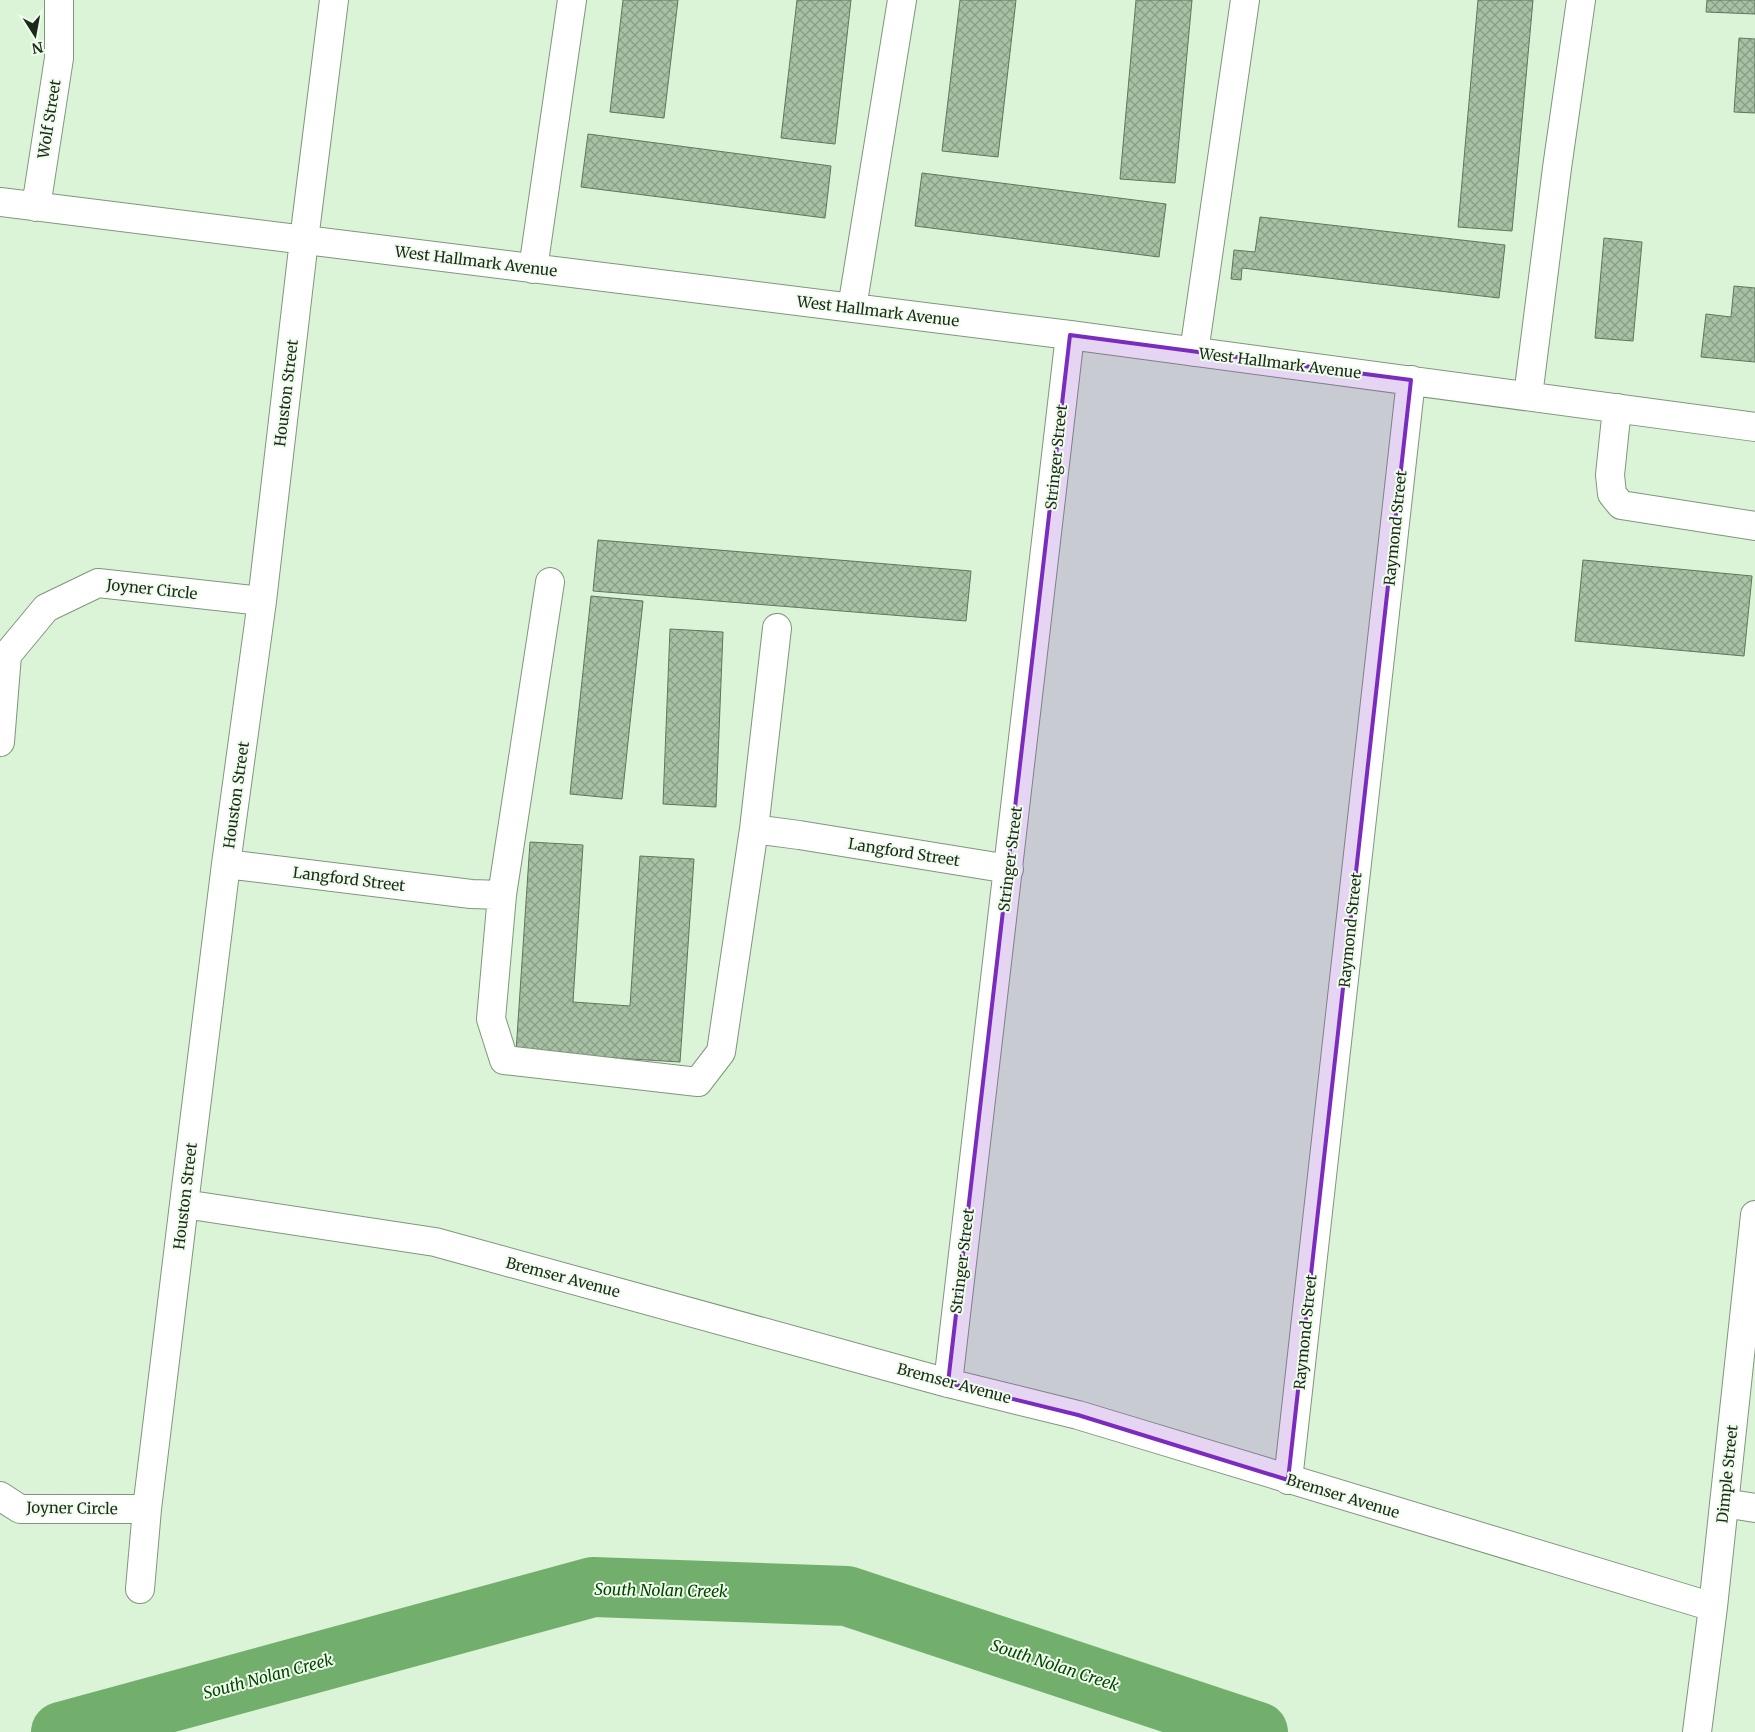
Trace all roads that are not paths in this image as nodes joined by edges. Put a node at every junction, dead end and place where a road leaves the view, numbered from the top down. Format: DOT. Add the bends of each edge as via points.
graph roads {
  1 [pos="59,0"];
  2 [pos="334,0"];
  3 [pos="572,0"];
  4 [pos="902,0"];
  5 [pos="1245,0"];
  6 [pos="1581,0"];
  7 [pos="0,202"];
  8 [pos="36,207"];
  9 [pos="304,240"];
  10 [pos="533,269"];
  11 [pos="852,308"];
  12 [pos="1070,335"];
  13 [pos="1194,352"];
  14 [pos="1411,380"];
  15 [pos="1528,396"];
  16 [pos="1617,408"];
  17 [pos="1755,427"];
  18 [pos="1755,526"];
  19 [pos="550,582"];
  20 [pos="262,601"];
  21 [pos="777,628"];
  22 [pos="0,742"];
  23 [pos="754,830"];
  24 [pos="226,864"];
  25 [pos="1009,869"];
  26 [pos="502,895"];
  27 [pos="184,1204"];
  28 [pos="1755,1215"];
  29 [pos="948,1383"];
  30 [pos="1288,1480"];
  31 [pos="0,1496"];
  32 [pos="1724,1503"];
  33 [pos="1755,1508"];
  34 [pos="148,1509"];
  35 [pos="140,1590"];
  36 [pos="1713,1607"];
  37 [pos="1697,1732"];
  1 -- 8 [label="street, Wolf Street" via="59,58"];
  2 -- 9 [label="street, Houston Street"];
  3 -- 10 [label="street"];
  4 -- 11 [label="street"];
  5 -- 13 [label="street"];
  6 -- 15 [label="street"];
  7 -- 8 [label="street, West Hallmark Avenue"];
  8 -- 9 [label="street, West Hallmark Avenue"];
  9 -- 10 [label="street, West Hallmark Avenue"];
  9 -- 20 [label="street, Houston Street"];
  10 -- 11 [label="street, West Hallmark Avenue"];
  11 -- 12 [label="street, West Hallmark Avenue"];
  12 -- 13 [label="street, West Hallmark Avenue"];
  12 -- 25 [label="street, Stringer Street"];
  13 -- 14 [label="street, West Hallmark Avenue"];
  14 -- 15 [label="street, West Hallmark Avenue"];
  14 -- 30 [label="street, Raymond Street"];
  15 -- 16 [label="street, West Hallmark Avenue"];
  16 -- 17 [label="street, West Hallmark Avenue"];
  16 -- 18 [label="street" via="1610,474 1612,494 1621,505"];
  19 -- 26 [label="street"];
  20 -- 22 [label="street, Joyner Circle" via="98,583 46,608 6,655"];
  20 -- 24 [label="street, Houston Street"];
  21 -- 23 [label="street"];
  23 -- 25 [label="street, Langford Street"];
  23 -- 26 [label="street" via="721,1052 698,1082 504,1060 491,1019"];
  24 -- 26 [label="street, Langford Street"];
  24 -- 27 [label="street, Houston Street"];
  25 -- 29 [label="street, Stringer Street"];
  27 -- 29 [label="street, Bremser Avenue" via="435,1242"];
  27 -- 34 [label="street, Houston Street"];
  28 -- 32 [label="street, Dimple Street"];
  29 -- 30 [label="street, Bremser Avenue" via="1078,1415"];
  30 -- 36 [label="street, Bremser Avenue"];
  31 -- 34 [label="street, Joyner Circle" via="20,1508"];
  32 -- 33 [label="street"];
  32 -- 36 [label="street, Dimple Street"];
  34 -- 35 [label="street, Houston Street"];
  36 -- 37 [label="street, Dimple Street"];
}
